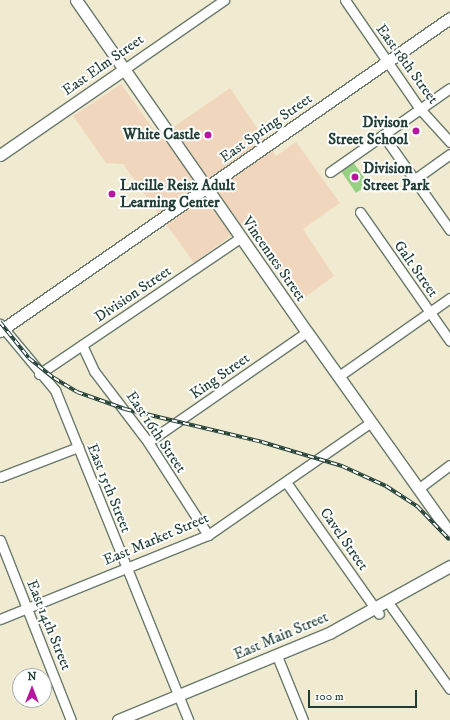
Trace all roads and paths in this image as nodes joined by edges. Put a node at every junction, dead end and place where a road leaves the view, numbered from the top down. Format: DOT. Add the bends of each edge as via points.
graph roads {
  1 [pos="76,0"];
  2 [pos="224,0"];
  3 [pos="345,0"];
  4 [pos="450,18"];
  5 [pos="387,62"];
  6 [pos="124,70"];
  7 [pos="450,88"];
  8 [pos="420,109"];
  9 [pos="383,135"];
  10 [pos="450,142"];
  11 [pos="450,154"];
  12 [pos="0,156"];
  13 [pos="330,172"];
  14 [pos="415,179"];
  15 [pos="207,187"];
  16 [pos="360,212"];
  17 [pos="450,230"];
  18 [pos="242,237"];
  19 [pos="450,298"];
  20 [pos="430,312"];
  21 [pos="1,328"];
  22 [pos="307,332"];
  23 [pos="450,341"];
  24 [pos="82,345"];
  25 [pos="39,374"];
  26 [pos="339,376"];
  27 [pos="370,422"];
  28 [pos="148,442"];
  29 [pos="78,447"];
  30 [pos="450,465"];
  31 [pos="0,478"];
  32 [pos="286,482"];
  33 [pos="418,489"];
  34 [pos="450,533"];
  35 [pos="208,535"];
  36 [pos="0,540"];
  37 [pos="450,566"];
  38 [pos="126,568"];
  39 [pos="450,571"];
  40 [pos="389,604"];
  41 [pos="27,608"];
  42 [pos="377,611"];
  43 [pos="0,619"];
  44 [pos="278,659"];
  45 [pos="450,689"];
  46 [pos="180,699"];
  47 [pos="71,720"];
  48 [pos="118,720"];
  49 [pos="137,720"];
  50 [pos="188,720"];
  51 [pos="302,720"];
  1 -- 6 [label="main road, Vincennes Street"];
  2 -- 6 [label="street, East Elm Street"];
  3 -- 5 [label="street, East 18th Street"];
  4 -- 5 [label="main road, East Spring Street"];
  5 -- 8 [label="street, East 18th Street"];
  5 -- 15 [label="main road, East Spring Street"];
  6 -- 12 [label="main road, East Elm Street"];
  6 -- 15 [label="main road, Vincennes Street"];
  7 -- 8 [label="street"];
  8 -- 9 [label="street"];
  8 -- 10 [label="street, East 18th Street"];
  9 -- 13 [label="street"];
  9 -- 14 [label="street"];
  11 -- 14 [label="street"];
  14 -- 17 [label="street"];
  15 -- 18 [label="main road, Vincennes Street"];
  15 -- 21 [label="main road, East Spring Street"];
  16 -- 20 [label="street, Galt Street"];
  18 -- 22 [label="main road, Vincennes Street"];
  18 -- 24 [label="street, Division Street"];
  19 -- 20 [label="street"];
  20 -- 23 [label="street, Galt Street"];
  20 -- 26 [label="street"];
  21 -- 25 [label="street, East 15th Street"];
  22 -- 26 [label="main road, Vincennes Street"];
  22 -- 28 [label="street, King Street"];
  24 -- 25 [label="street, Division Street"];
  24 -- 28 [label="street, East 16th Street" via="94,371"];
  25 -- 29 [label="street, East 15th Street" via="52,383"];
  26 -- 27 [label="main road, Vincennes Street"];
  27 -- 32 [label="street, East Market Street"];
  27 -- 33 [label="main road, Vincennes Street"];
  28 -- 35 [label="street, East 16th Street"];
  29 -- 31 [label="street"];
  29 -- 38 [label="street, East 15th Street"];
  30 -- 33 [label="street"];
  32 -- 35 [label="street, East Market Street"];
  32 -- 42 [label="street, Cavel Street"];
  33 -- 34 [label="main road, Vincennes Street"];
  35 -- 38 [label="street, East Market Street"];
  36 -- 41 [label="street, East 14th Street"];
  37 -- 40 [label="main road, East Main Street"];
  38 -- 41 [label="street, East Market Street"];
  38 -- 46 [label="street, East 15th Street"];
  39 -- 40 [label="main road, East Main Street"];
  40 -- 42 [label="main road, East Main Street"];
  40 -- 45 [label="street"];
  41 -- 43 [label="street, East Market Street"];
  41 -- 47 [label="street, East 14th Street"];
  42 -- 44 [label="main road, East Main Street" via="336,638"];
  44 -- 46 [label="main road, East Main Street"];
  44 -- 51 [label="street"];
  46 -- 48 [label="main road, East Main Street"];
  46 -- 49 [label="main road, East Main Street"];
  46 -- 50 [label="street, East 15th Street"];
}
